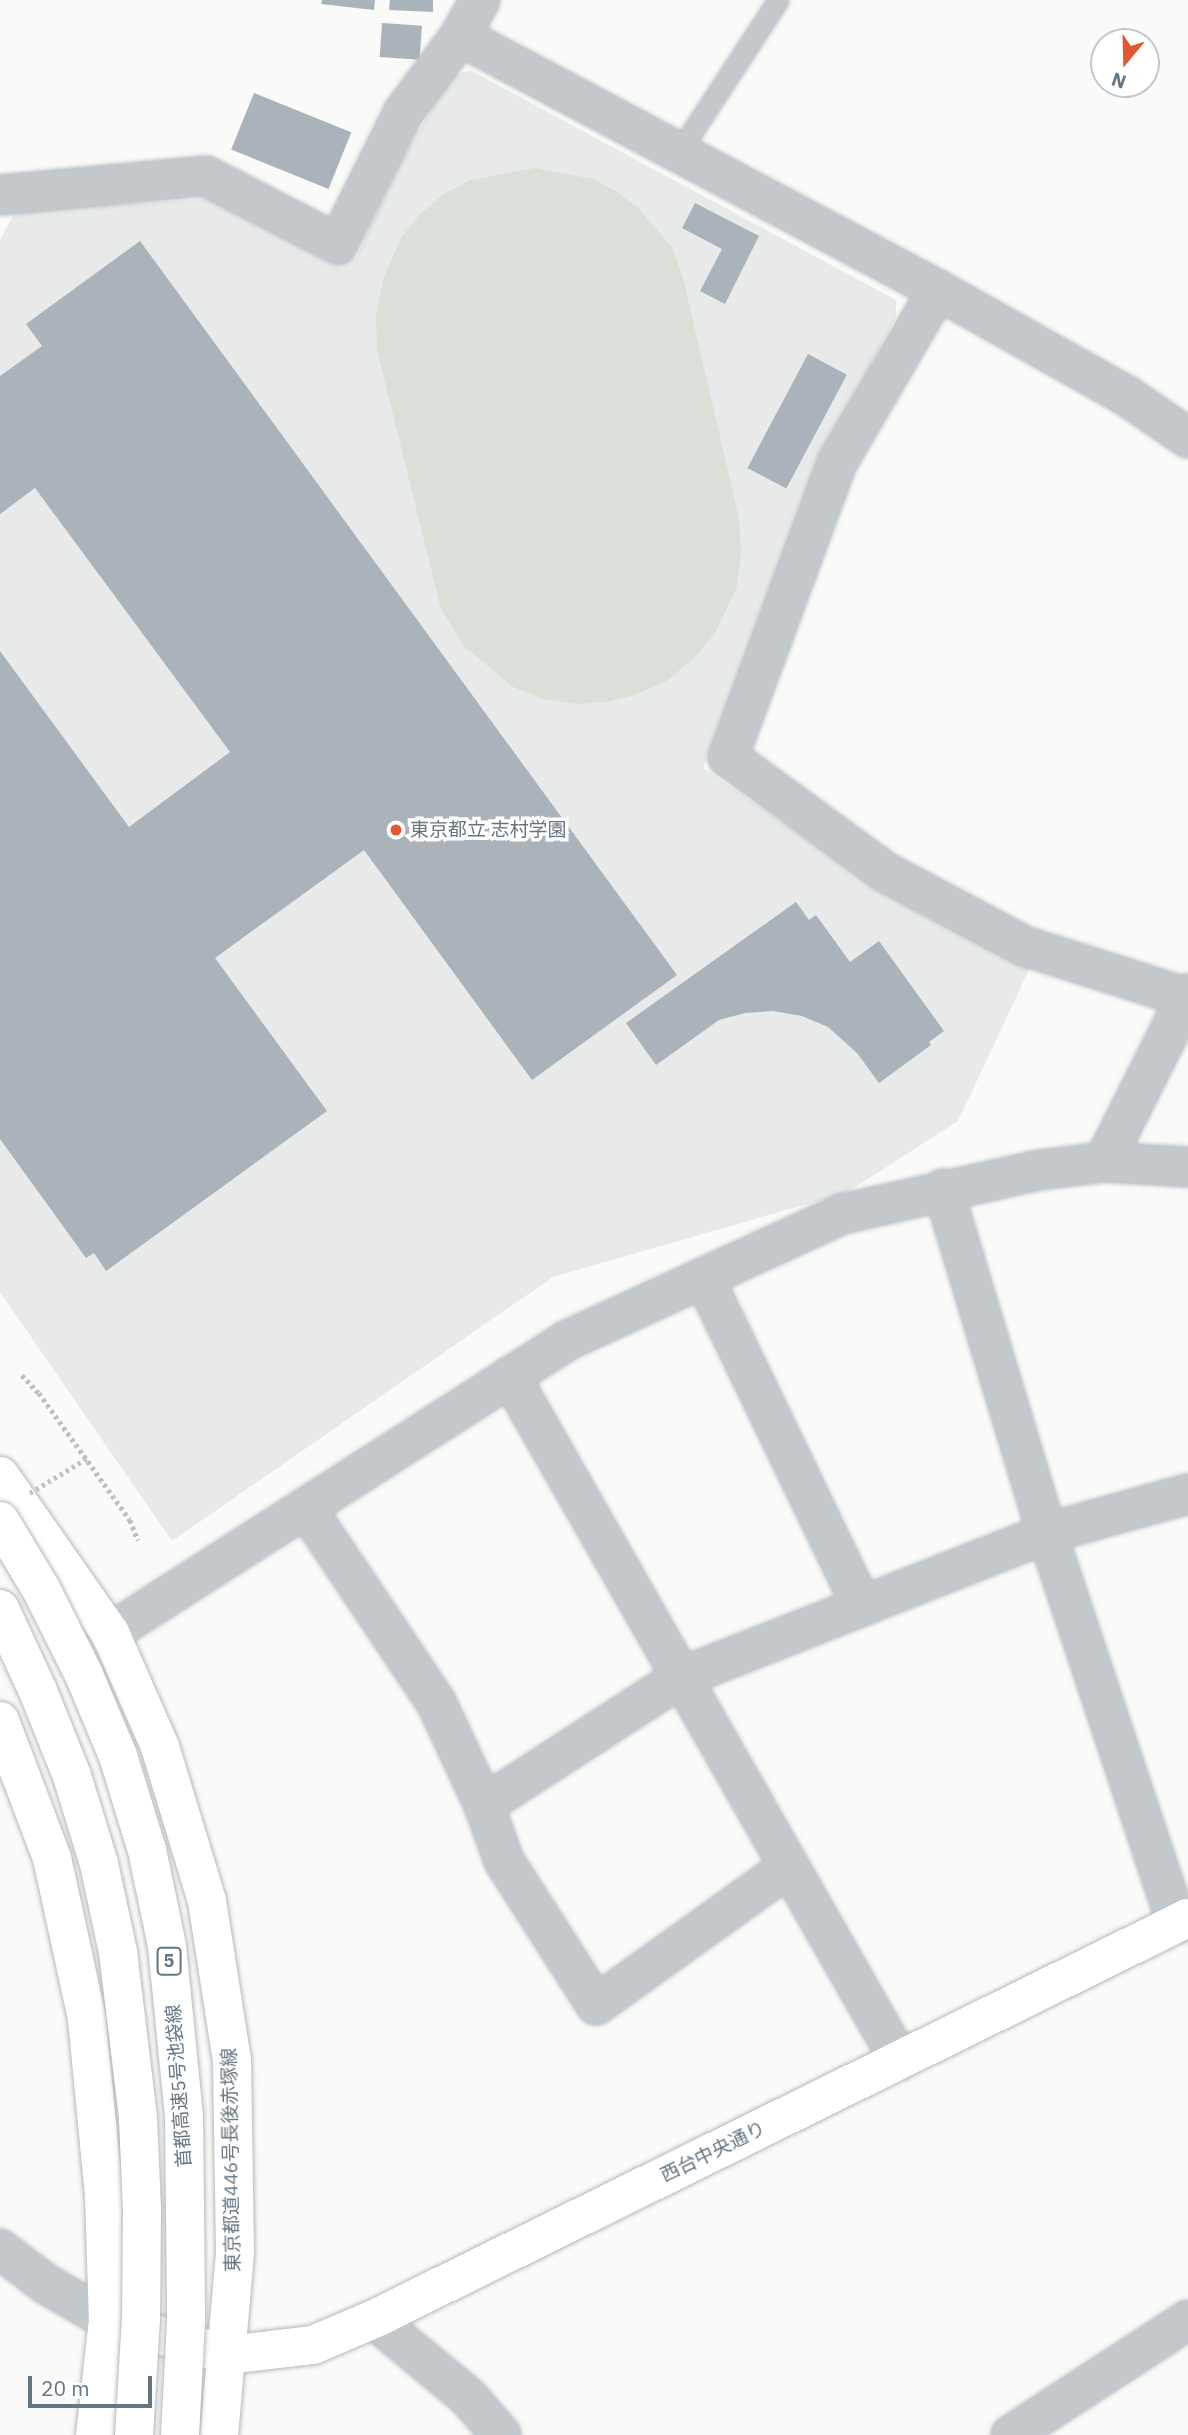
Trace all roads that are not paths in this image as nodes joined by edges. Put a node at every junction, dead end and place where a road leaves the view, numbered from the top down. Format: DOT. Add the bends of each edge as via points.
graph roads {
  1 [pos="480,0"];
  2 [pos="778,0"];
  3 [pos="460,36"];
  4 [pos="678,152"];
  5 [pos="0,195"];
  6 [pos="938,290"];
  7 [pos="1188,438"];
  8 [pos="1188,996"];
  9 [pos="1104,1162"];
  10 [pos="1188,1167"];
  11 [pos="943,1189"];
  12 [pos="705,1280"];
  13 [pos="510,1376"];
  14 [pos="1188,1494"];
  15 [pos="7,1498"];
  16 [pos="306,1508"];
  17 [pos="1047,1533"];
  18 [pos="862,1606"];
  19 [pos="0,1609"];
  20 [pos="110,1633"];
  21 [pos="682,1677"];
  22 [pos="4,1739"];
  23 [pos="484,1805"];
  24 [pos="789,1867"];
  25 [pos="1182,1921"];
  26 [pos="900,2061"];
  27 [pos="0,2249"];
  28 [pos="374,2319"];
  29 [pos="108,2320"];
  30 [pos="1188,2320"];
  31 [pos="228,2355"];
  32 [pos="95,2435"];
  33 [pos="134,2435"];
  34 [pos="180,2435"];
  35 [pos="219,2435"];
  36 [pos="501,2435"];
  37 [pos="1011,2435"];
  1 -- 3 [label="street"];
  2 -- 4 [label="lane"];
  3 -- 4 [label="street"];
  3 -- 5 [label="street" via="403,113 338,244 206,176"];
  4 -- 6 [label="street"];
  6 -- 7 [label="street" via="1128,396"];
  6 -- 8 [label="street" via="837,463 728,757 885,872 1012,940"];
  8 -- 9 [label="street"];
  9 -- 10 [label="street"];
  9 -- 11 [label="street"];
  11 -- 12 [label="street" via="842,1214"];
  11 -- 17 [label="street"];
  12 -- 13 [label="street" via="568,1340"];
  12 -- 18 [label="street"];
  13 -- 16 [label="street"];
  13 -- 21 [label="street"];
  14 -- 17 [label="street"];
  15 -- 20 [label="main road, 東京都道446号長後赤塚線"];
  15 -- 34 [label="main road, 首都高速5号池袋線 / 5, bridge" via="41,1589 118,1756 147,1850 167,1946 184,2116 186,2321"];
  16 -- 20 [label="street"];
  16 -- 23 [label="street" via="436,1702"];
  17 -- 18 [label="street"];
  17 -- 25 [label="street"];
  18 -- 21 [label="street"];
  19 -- 33 [label="main road, bridge" via="72,1776 99,1864 118,1952 137,2106 142,2210"];
  20 -- 31 [label="main road, 東京都道446号長後赤塚線" via="160,1747 207,1901 232,2061 235,2253"];
  21 -- 23 [label="street"];
  21 -- 24 [label="street"];
  22 -- 29 [label="main road" via="52,1858 87,2019 104,2195"];
  23 -- 24 [label="street" via="504,1861 596,2005"];
  24 -- 26 [label="street"];
  25 -- 26 [label="main road, 西台中央通り"];
  26 -- 28 [label="main road, 西台中央通り"];
  27 -- 29 [label="street" via="46,2284"];
  28 -- 31 [label="main road, 西台中央通り" via="313,2345"];
  28 -- 36 [label="street" via="469,2398"];
  29 -- 31 [label="main road"];
  29 -- 32 [label="main road"];
  30 -- 37 [label="street"];
  31 -- 35 [label="main road, 東京都道446号長後赤塚線"];
}
